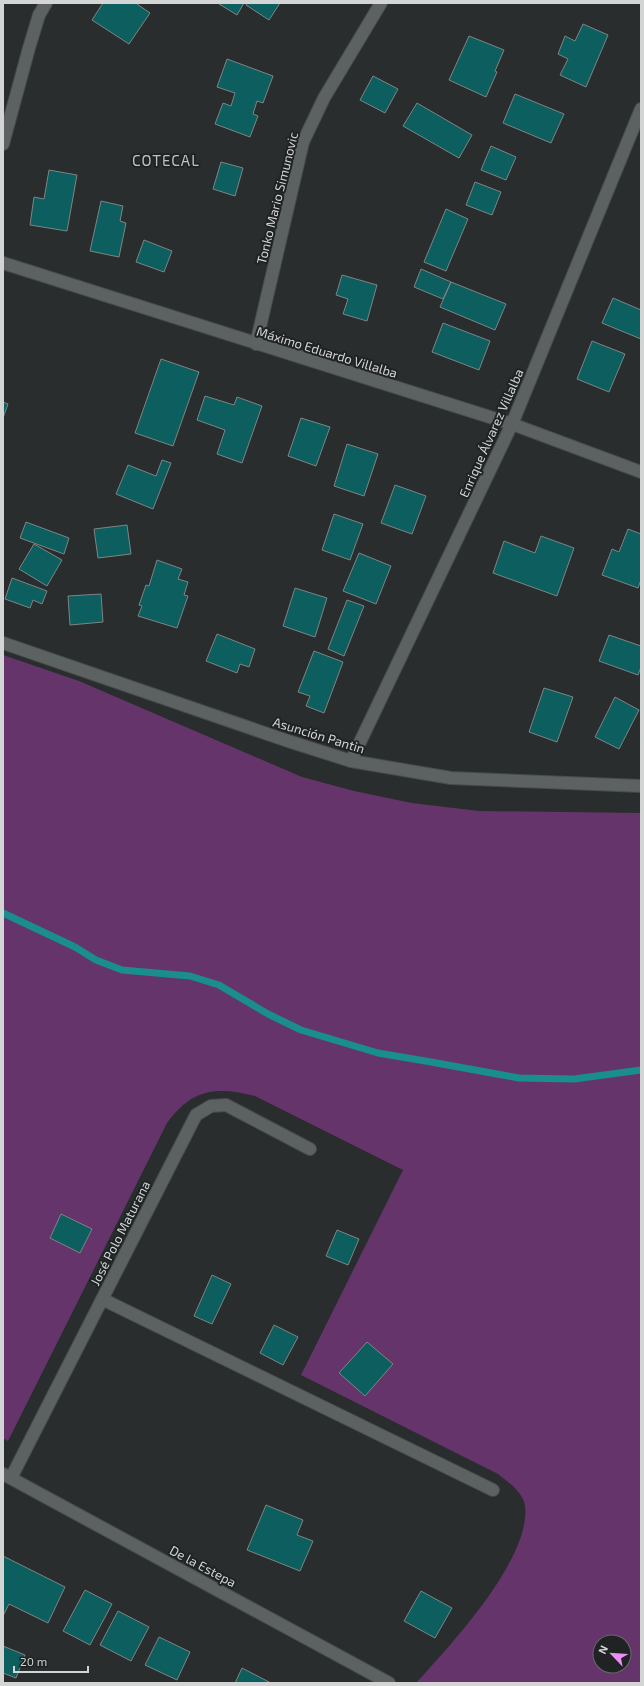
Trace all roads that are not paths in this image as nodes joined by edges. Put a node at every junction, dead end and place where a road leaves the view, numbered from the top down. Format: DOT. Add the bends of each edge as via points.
graph roads {
  1 [pos="46,3"];
  2 [pos="381,3"];
  3 [pos="641,109"];
  4 [pos="3,144"];
  5 [pos="3,263"];
  6 [pos="256,344"];
  7 [pos="512,424"];
  8 [pos="641,472"];
  9 [pos="3,643"];
  10 [pos="351,761"];
  11 [pos="641,786"];
  12 [pos="310,1149"];
  13 [pos="102,1299"];
  14 [pos="7,1476"];
  15 [pos="492,1490"];
  16 [pos="389,1683"];
  1 -- 4 [label="street" via="29,48"];
  2 -- 6 [label="street, Tonko Mario Simunovic" via="324,98 303,142"];
  3 -- 7 [label="street, Enrique Álvarez Villalba"];
  5 -- 6 [label="street, Máximo Eduardo Villalba"];
  6 -- 7 [label="street, Máximo Eduardo Villalba"];
  7 -- 8 [label="street, Máximo Eduardo Villalba"];
  7 -- 10 [label="street, Enrique Álvarez Villalba"];
  9 -- 10 [label="street, Asunción Pantin"];
  10 -- 11 [label="street, Asunción Pantin" via="451,778"];
  12 -- 13 [label="street, José Polo Maturana" via="226,1105 211,1106 196,1115"];
  13 -- 14 [label="street, José Polo Maturana"];
  13 -- 15 [label="street"];
  14 -- 16 [label="street, De la Estepa"];
}
